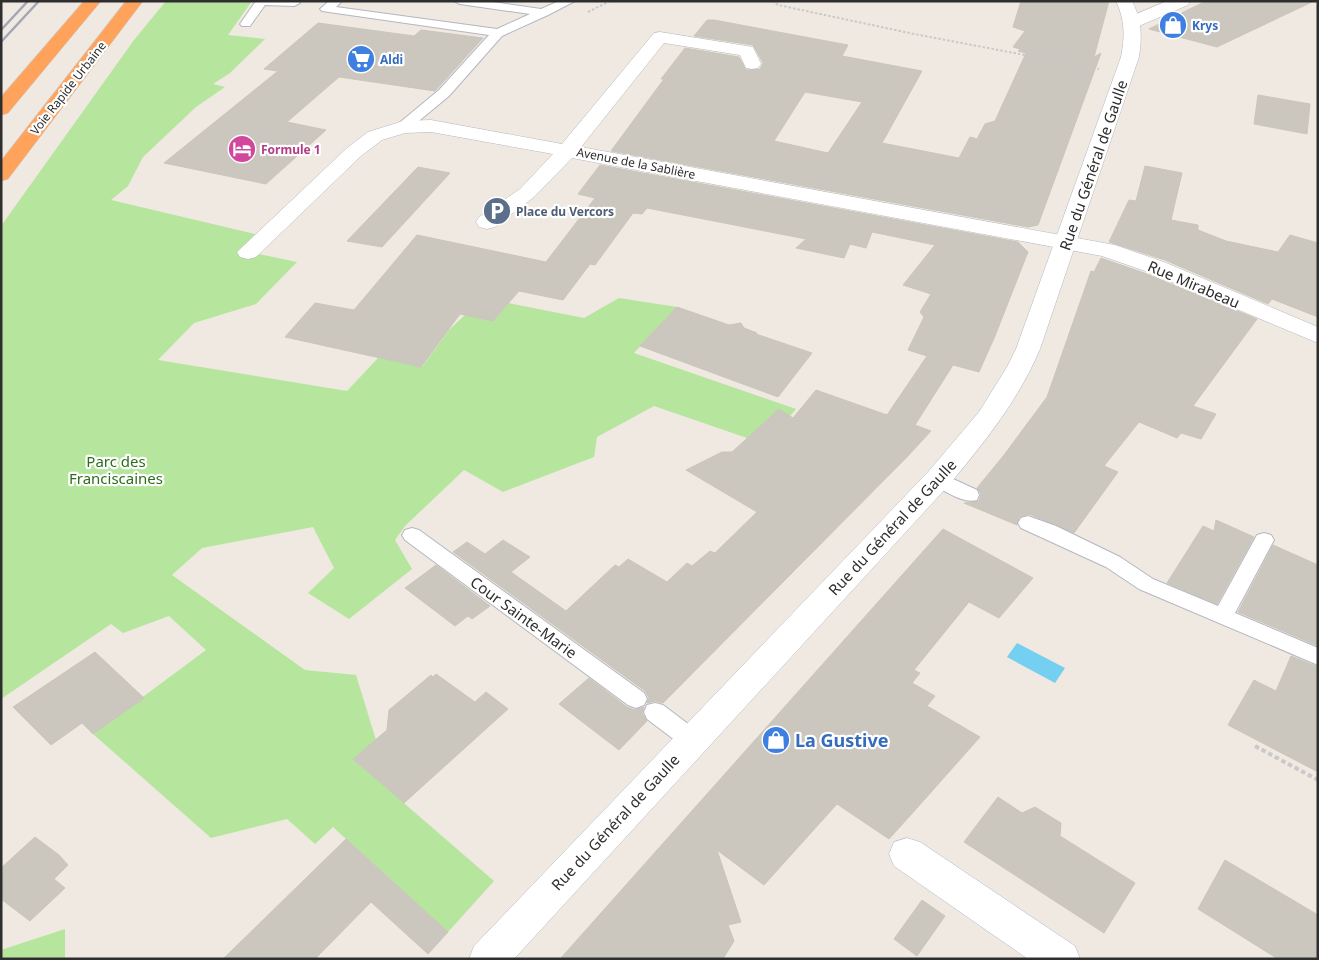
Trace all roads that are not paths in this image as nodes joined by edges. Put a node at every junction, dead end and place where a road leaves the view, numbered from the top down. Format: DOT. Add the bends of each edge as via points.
graph roads {
  1 [pos="93,1"];
  2 [pos="134,1"];
  3 [pos="336,1"];
  4 [pos="460,1"];
  5 [pos="569,1"];
  6 [pos="1124,1"];
  7 [pos="1182,1"];
  8 [pos="262,2"];
  9 [pos="294,3"];
  10 [pos="494,3"];
  11 [pos="544,12"];
  12 [pos="1133,22"];
  13 [pos="246,24"];
  14 [pos="498,33"];
  15 [pos="752,64"];
  16 [pos="1,109"];
  17 [pos="402,127"];
  18 [pos="568,150"];
  19 [pos="1,175"];
  20 [pos="487,222"];
  21 [pos="1066,243"];
  22 [pos="248,252"];
  23 [pos="1318,336"];
  24 [pos="938,479"];
  25 [pos="970,495"];
  26 [pos="1028,523"];
  27 [pos="412,535"];
  28 [pos="1264,540"];
  29 [pos="1222,617"];
  30 [pos="1318,657"];
  31 [pos="636,699"];
  32 [pos="655,712"];
  33 [pos="692,740"];
  34 [pos="907,854"];
  35 [pos="488,959"];
  36 [pos="1062,959"];
  1 -- 16 [label="highway"];
  2 -- 19 [label="highway, Voie Rapide Urbaine"];
  3 -- 14 [label="lane" via="326,10"];
  4 -- 10 [label="lane"];
  5 -- 11 [label="lane"];
  6 -- 12 [label="street, Rue du Général de Gaulle"];
  7 -- 12 [label="street"];
  8 -- 9 [label="lane"];
  8 -- 13 [label="lane"];
  10 -- 11 [label="lane"];
  11 -- 14 [label="lane"];
  12 -- 21 [label="street, Rue du Général de Gaulle" via="1133,42 1124,73"];
  14 -- 17 [label="lane" via="444,93"];
  15 -- 18 [label="street" via="747,51 660,37"];
  17 -- 18 [label="street, Avenue de la Sablière" via="431,126"];
  17 -- 22 [label="street, Avenue de la Sablière" via="375,136 354,152"];
  18 -- 20 [label="street" via="527,193"];
  18 -- 21 [label="street, Avenue de la Sablière"];
  21 -- 23 [label="street, Rue Mirabeau" via="1106,250 1139,261"];
  21 -- 24 [label="street, Rue du Général de Gaulle" via="1018,373 990,417"];
  24 -- 25 [label="lane"];
  24 -- 33 [label="street, Rue du Général de Gaulle"];
  26 -- 29 [label="lane" via="1113,562 1146,584"];
  27 -- 31 [label="lane, Cour Sainte-Marie"];
  28 -- 29 [label="lane"];
  29 -- 30 [label="lane"];
  32 -- 33 [label="lane"];
  33 -- 35 [label="street, Rue du Général de Gaulle"];
  34 -- 36 [label="street"];
}
